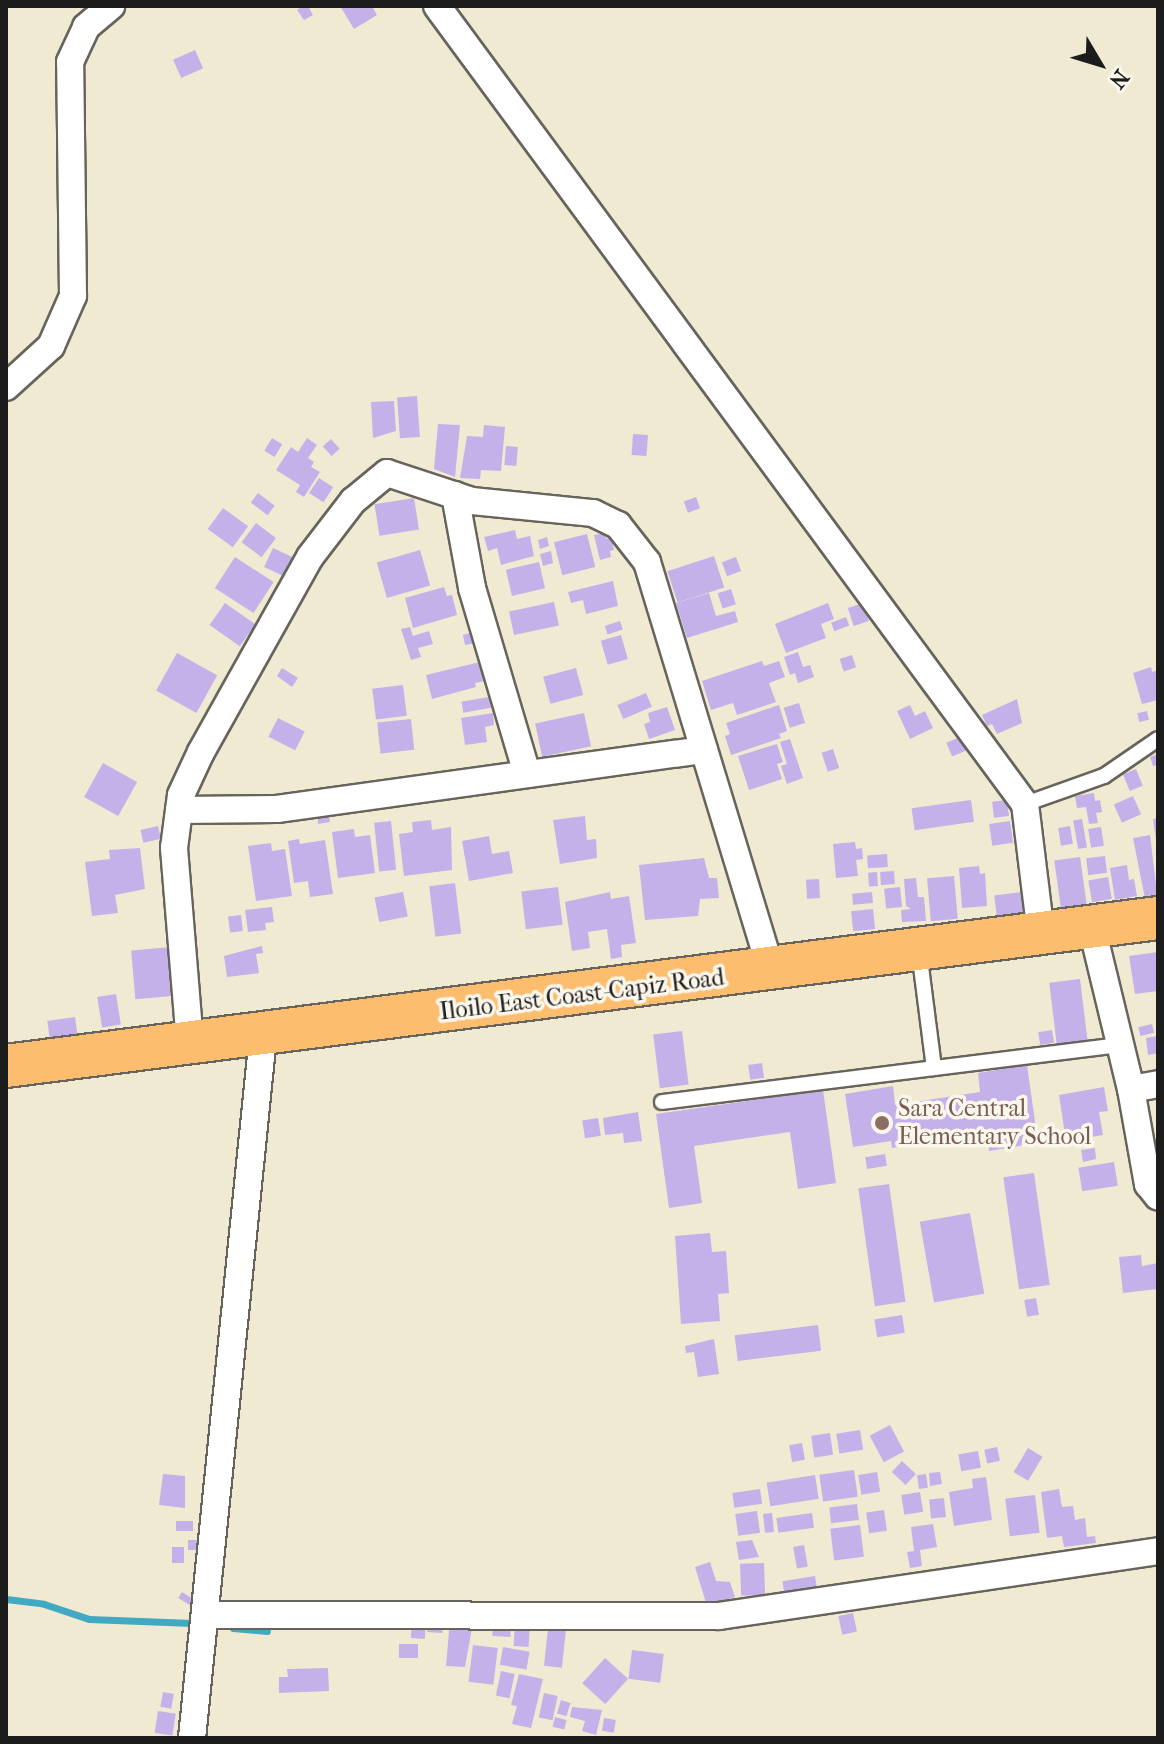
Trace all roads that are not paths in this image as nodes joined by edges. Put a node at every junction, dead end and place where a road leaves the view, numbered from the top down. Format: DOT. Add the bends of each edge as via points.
graph roads {
  1 [pos="111,6"];
  2 [pos="437,6"];
  3 [pos="6,387"];
  4 [pos="455,495"];
  5 [pos="1158,739"];
  6 [pos="704,750"];
  7 [pos="527,774"];
  8 [pos="1025,804"];
  9 [pos="179,810"];
  10 [pos="1158,918"];
  11 [pos="1092,928"];
  12 [pos="1041,935"];
  13 [pos="919,951"];
  14 [pos="771,970"];
  15 [pos="263,1036"];
  16 [pos="190,1043"];
  17 [pos="1120,1045"];
  18 [pos="6,1066"];
  19 [pos="934,1068"];
  20 [pos="1158,1084"];
  21 [pos="1131,1089"];
  22 [pos="662,1102"];
  23 [pos="1158,1197"];
  24 [pos="1158,1551"];
  25 [pos="207,1615"];
  26 [pos="192,1738"];
  1 -- 3 [label="street" via="86,27 70,62 73,296 51,346"];
  2 -- 8 [label="street"];
  4 -- 6 [label="street" via="593,513 618,525 647,562"];
  4 -- 7 [label="street" via="472,588"];
  4 -- 9 [label="street" via="387,473 353,501 310,557 201,752"];
  5 -- 8 [label="lane" via="1104,776"];
  6 -- 7 [label="street"];
  6 -- 14 [label="street"];
  7 -- 9 [label="street" via="277,809"];
  8 -- 12 [label="street"];
  9 -- 16 [label="street" via="174,848"];
  10 -- 11 [label="main road, Iloilo East Coast-Capiz Road"];
  11 -- 12 [label="main road, Iloilo East Coast-Capiz Road"];
  11 -- 17 [label="street"];
  12 -- 13 [label="main road, Iloilo East Coast-Capiz Road"];
  13 -- 14 [label="main road, Iloilo East Coast-Capiz Road"];
  13 -- 19 [label="lane"];
  14 -- 15 [label="main road, Iloilo East Coast-Capiz Road"];
  15 -- 16 [label="main road, Iloilo East Coast-Capiz Road"];
  15 -- 25 [label="street"];
  16 -- 18 [label="main road, Iloilo East Coast-Capiz Road"];
  17 -- 19 [label="lane"];
  17 -- 21 [label="street"];
  19 -- 22 [label="lane"];
  20 -- 21 [label="street"];
  21 -- 23 [label="street" via="1148,1184"];
  24 -- 25 [label="street" via="719,1616"];
  25 -- 26 [label="street"];
}
